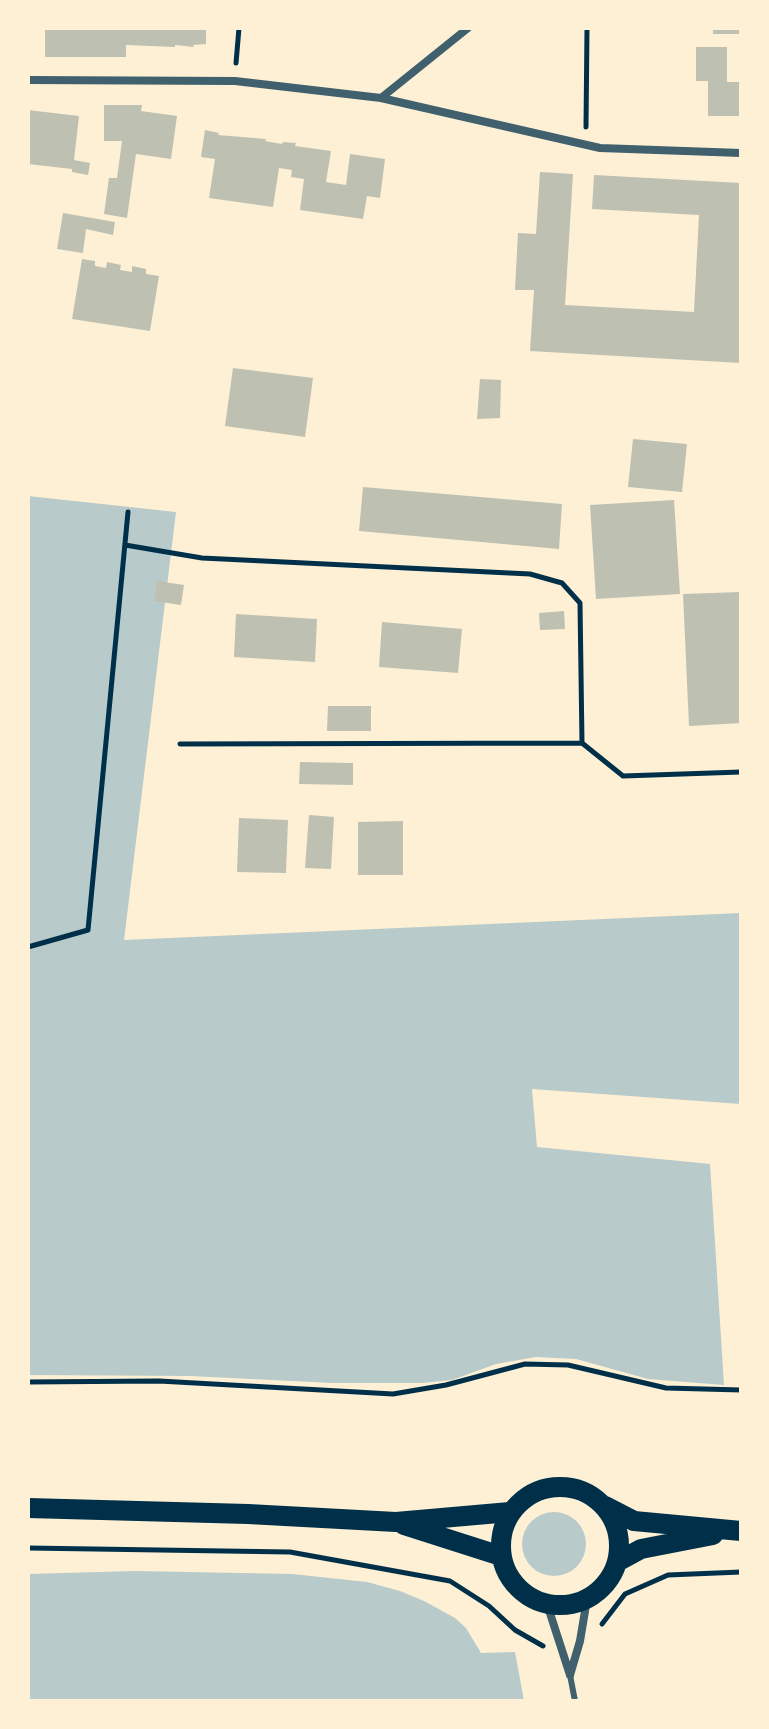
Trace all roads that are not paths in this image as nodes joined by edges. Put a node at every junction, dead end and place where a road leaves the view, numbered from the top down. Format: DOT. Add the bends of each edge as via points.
graph roads {
  1 [pos="468,28"];
  2 [pos="28,80"];
  3 [pos="381,98"];
  4 [pos="741,153"];
  5 [pos="602,1504"];
  6 [pos="28,1508"];
  7 [pos="510,1512"];
  8 [pos="396,1522"];
  9 [pos="739,1531"];
  10 [pos="501,1556"];
  11 [pos="617,1562"];
  12 [pos="587,1599"];
  13 [pos="547,1604"];
  14 [pos="570,1675"];
  15 [pos="575,1701"];
  1 -- 3 [label="street"];
  2 -- 3 [label="street" via="235,81"];
  3 -- 4 [label="street" via="600,148"];
  5 -- 7 [label="main road" via="575,1489 545,1488"];
  5 -- 9 [label="main road" via="634,1521"];
  5 -- 11 [label="main road" via="614,1521"];
  6 -- 8 [label="main road"];
  7 -- 8 [label="main road"];
  7 -- 10 [label="main road" via="501,1533"];
  8 -- 10 [label="main road"];
  9 -- 11 [label="main road" via="641,1549"];
  10 -- 13 [label="main road" via="516,1587"];
  11 -- 12 [label="main road" via="611,1577"];
  12 -- 13 [label="main road"];
  12 -- 14 [label="street"];
  13 -- 14 [label="street"];
  14 -- 15 [label="lane"];
}
